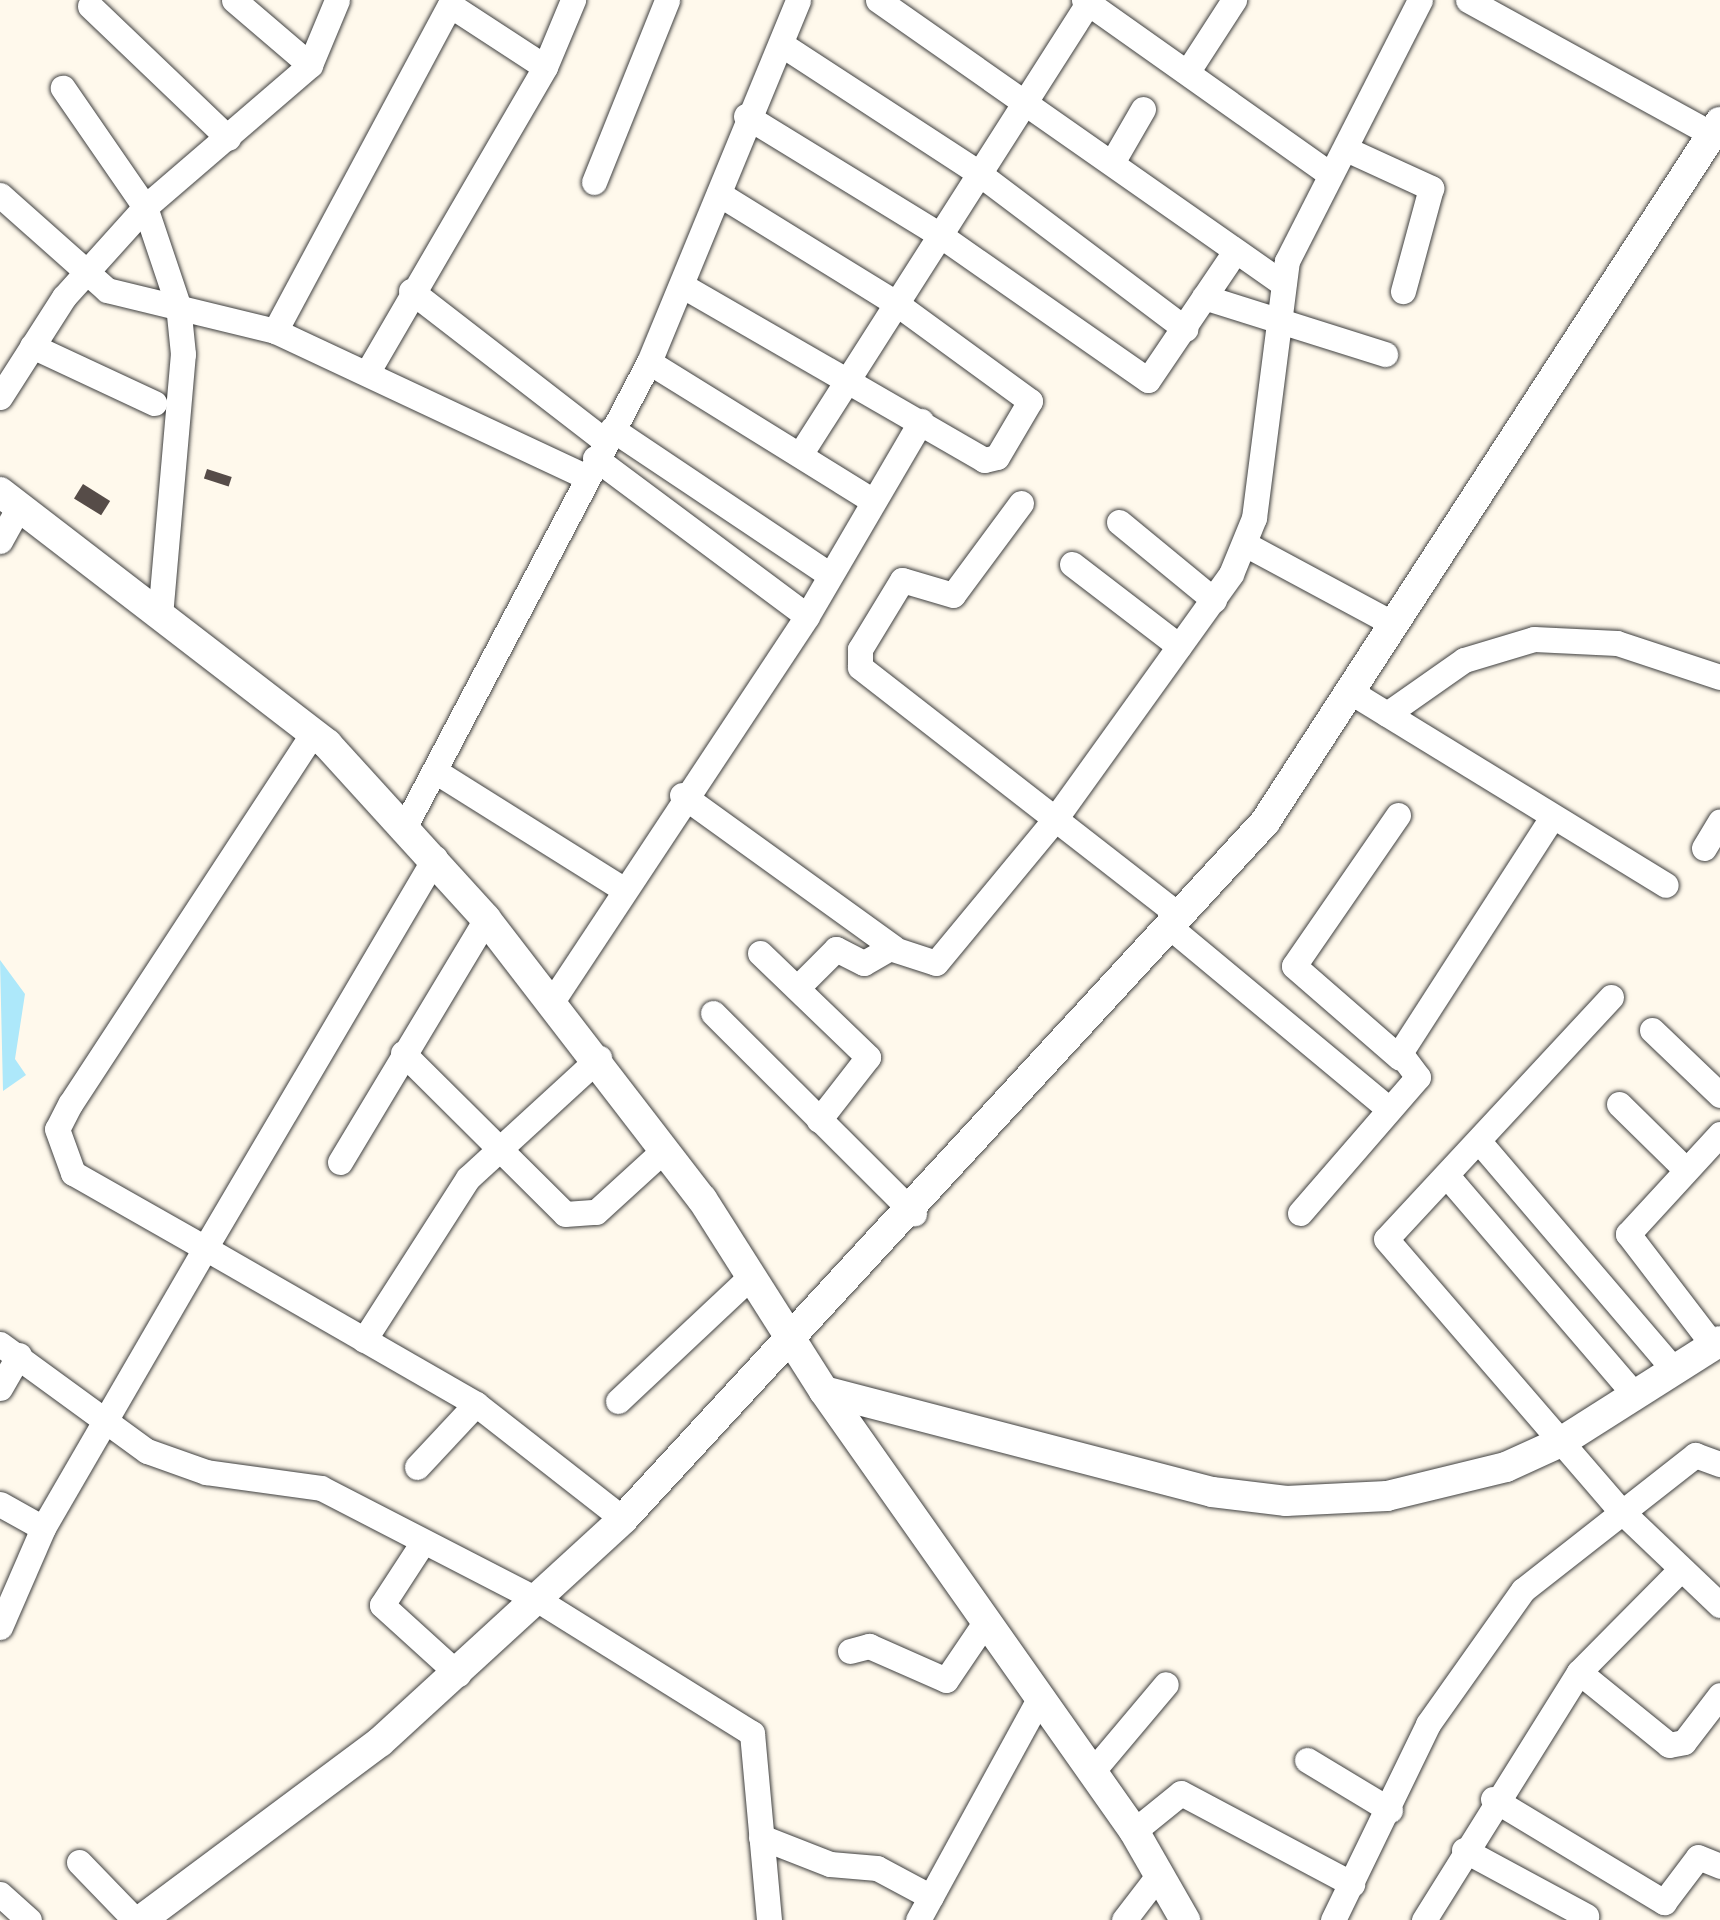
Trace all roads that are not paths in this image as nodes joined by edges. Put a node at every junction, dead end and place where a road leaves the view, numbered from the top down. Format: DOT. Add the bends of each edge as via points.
graph roads {
  1 [pos="234,0"];
  2 [pos="337,0"];
  3 [pos="573,0"];
  4 [pos="667,0"];
  5 [pos="798,0"];
  6 [pos="878,0"];
  7 [pos="1234,0"];
  8 [pos="1420,0"];
  9 [pos="1468,0"];
  10 [pos="1088,1"];
  11 [pos="451,2"];
  12 [pos="90,6"];
  13 [pos="781,44"];
  14 [pos="310,65"];
  15 [pos="545,66"];
  16 [pos="1188,71"];
  17 [pos="63,88"];
  18 [pos="1024,96"];
  19 [pos="1144,109"];
  20 [pos="746,116"];
  21 [pos="228,138"];
  22 [pos="1713,143"];
  23 [pos="1346,149"];
  24 [pos="1113,162"];
  25 [pos="977,172"];
  26 [pos="1330,174"];
  27 [pos="594,182"];
  28 [pos="719,194"];
  29 [pos="0,195"];
  30 [pos="145,207"];
  31 [pos="938,233"];
  32 [pos="1232,256"];
  33 [pos="84,272"];
  34 [pos="1282,284"];
  35 [pos="683,286"];
  36 [pos="411,291"];
  37 [pos="1403,292"];
  38 [pos="1204,296"];
  39 [pos="894,302"];
  40 [pos="178,305"];
  41 [pos="1282,318"];
  42 [pos="1185,329"];
  43 [pos="275,331"];
  44 [pos="32,346"];
  45 [pos="1385,354"];
  46 [pos="649,362"];
  47 [pos="366,373"];
  48 [pos="850,380"];
  49 [pos="0,398"];
  50 [pos="154,403"];
  51 [pos="921,420"];
  52 [pos="599,451"];
  53 [pos="801,452"];
  54 [pos="9,500"];
  55 [pos="873,501"];
  56 [pos="1021,502"];
  57 [pos="1119,522"];
  58 [pos="0,541"];
  59 [pos="1246,544"];
  60 [pos="1072,564"];
  61 [pos="830,575"];
  62 [pos="1214,600"];
  63 [pos="160,616"];
  64 [pos="807,616"];
  65 [pos="1388,621"];
  66 [pos="1179,646"];
  67 [pos="1720,677"];
  68 [pos="1351,692"];
  69 [pos="1386,714"];
  70 [pos="313,733"];
  71 [pos="436,771"];
  72 [pos="682,796"];
  73 [pos="1398,815"];
  74 [pos="1055,819"];
  75 [pos="1550,820"];
  76 [pos="1720,821"];
  77 [pos="404,828"];
  78 [pos="1704,848"];
  79 [pos="435,858"];
  80 [pos="1666,885"];
  81 [pos="620,886"];
  82 [pos="486,919"];
  83 [pos="1175,922"];
  84 [pos="894,948"];
  85 [pos="760,953"];
  86 [pos="797,988"];
  87 [pos="1611,998"];
  88 [pos="553,1000"];
  89 [pos="713,1013"];
  90 [pos="1652,1030"];
  91 [pos="402,1053"];
  92 [pos="598,1058"];
  93 [pos="1400,1058"];
  94 [pos="1720,1095"];
  95 [pos="1619,1104"];
  96 [pos="1389,1109"];
  97 [pos="818,1120"];
  98 [pos="1720,1134"];
  99 [pos="1482,1145"];
  100 [pos="664,1150"];
  101 [pos="492,1152"];
  102 [pos="340,1162"];
  103 [pos="1683,1167"];
  104 [pos="1448,1177"];
  105 [pos="914,1213"];
  106 [pos="1300,1213"];
  107 [pos="206,1248"];
  108 [pos="750,1276"];
  109 [pos="364,1340"];
  110 [pos="793,1340"];
  111 [pos="1717,1343"];
  112 [pos="10,1349"];
  113 [pos="1674,1370"];
  114 [pos="0,1388"];
  115 [pos="824,1391"];
  116 [pos="1632,1392"];
  117 [pos="618,1401"];
  118 [pos="476,1404"];
  119 [pos="105,1417"];
  120 [pos="1561,1442"];
  121 [pos="1720,1464"];
  122 [pos="417,1466"];
  123 [pos="0,1504"];
  124 [pos="1618,1508"];
  125 [pos="623,1519"];
  126 [pos="43,1528"];
  127 [pos="423,1542"];
  128 [pos="1681,1569"];
  129 [pos="538,1600"];
  130 [pos="1720,1605"];
  131 [pos="986,1622"];
  132 [pos="0,1627"];
  133 [pos="850,1650"];
  134 [pos="1579,1672"];
  135 [pos="458,1674"];
  136 [pos="1166,1684"];
  137 [pos="1720,1695"];
  138 [pos="1040,1697"];
  139 [pos="1308,1760"];
  140 [pos="1091,1773"];
  141 [pos="1493,1799"];
  142 [pos="1390,1810"];
  143 [pos="1134,1831"];
  144 [pos="761,1836"];
  145 [pos="1464,1850"];
  146 [pos="79,1862"];
  147 [pos="1720,1866"];
  148 [pos="1160,1874"];
  149 [pos="1352,1884"];
  150 [pos="0,1894"];
  151 [pos="931,1897"];
  152 [pos="1586,1916"];
  153 [pos="30,1920"];
  154 [pos="138,1920"];
  155 [pos="769,1920"];
  156 [pos="918,1920"];
  157 [pos="1124,1920"];
  158 [pos="1185,1920"];
  159 [pos="1333,1920"];
  160 [pos="1424,1920"];
  1 -- 14 [label="street"];
  2 -- 14 [label="street"];
  3 -- 15 [label="street"];
  4 -- 27 [label="street"];
  5 -- 13 [label="street"];
  6 -- 18 [label="street"];
  7 -- 16 [label="street"];
  8 -- 23 [label="street"];
  9 -- 22 [label="street"];
  10 -- 16 [label="street"];
  10 -- 18 [label="street"];
  11 -- 15 [label="street"];
  11 -- 43 [label="street"];
  12 -- 21 [label="street"];
  13 -- 20 [label="street"];
  13 -- 25 [label="street"];
  14 -- 21 [label="street"];
  15 -- 36 [label="street"];
  16 -- 26 [label="street"];
  17 -- 30 [label="street"];
  18 -- 24 [label="street"];
  18 -- 25 [label="street"];
  19 -- 24 [label="street"];
  20 -- 28 [label="street"];
  20 -- 31 [label="street"];
  21 -- 30 [label="street"];
  22 -- 65 [label="street"];
  23 -- 26 [label="street"];
  23 -- 37 [label="street" via="1431,188"];
  24 -- 32 [label="street"];
  25 -- 31 [label="street"];
  25 -- 42 [label="street"];
  26 -- 34 [label="street"];
  28 -- 35 [label="street"];
  28 -- 39 [label="street"];
  29 -- 33 [label="street"];
  30 -- 33 [label="street"];
  30 -- 40 [label="street"];
  31 -- 39 [label="street"];
  31 -- 42 [label="street" via="1141,378 1158,374"];
  32 -- 34 [label="street"];
  32 -- 38 [label="street"];
  33 -- 40 [label="street" via="125,298"];
  33 -- 44 [label="street"];
  34 -- 41 [label="street"];
  35 -- 46 [label="street"];
  35 -- 48 [label="street"];
  36 -- 47 [label="street"];
  36 -- 52 [label="street"];
  38 -- 41 [label="street"];
  38 -- 42 [label="street"];
  39 -- 48 [label="street"];
  39 -- 51 [label="street" via="1030,398 993,460"];
  40 -- 43 [label="street"];
  40 -- 63 [label="street" via="183,354"];
  41 -- 45 [label="street"];
  41 -- 59 [label="street"];
  43 -- 47 [label="street"];
  44 -- 49 [label="street"];
  44 -- 50 [label="street"];
  46 -- 52 [label="street"];
  46 -- 53 [label="street"];
  47 -- 52 [label="street"];
  48 -- 51 [label="street"];
  48 -- 53 [label="street"];
  51 -- 55 [label="street"];
  52 -- 61 [label="street"];
  52 -- 64 [label="street"];
  52 -- 71 [label="street"];
  53 -- 55 [label="street"];
  54 -- 58 [label="street"];
  54 -- 63 [label="street"];
  55 -- 61 [label="street"];
  56 -- 74 [label="street" via="953,595 902,580 858,659"];
  57 -- 62 [label="street"];
  59 -- 62 [label="street"];
  59 -- 65 [label="street"];
  60 -- 66 [label="street"];
  61 -- 64 [label="street"];
  62 -- 66 [label="street"];
  63 -- 70 [label="street"];
  64 -- 72 [label="street"];
  65 -- 68 [label="street"];
  66 -- 74 [label="street"];
  67 -- 69 [label="street" via="1616,643 1534,639 1464,660"];
  68 -- 69 [label="street"];
  68 -- 83 [label="street" via="1265,822"];
  69 -- 75 [label="street"];
  70 -- 77 [label="street"];
  70 -- 107 [label="street" via="57,1129 72,1173"];
  71 -- 77 [label="street"];
  71 -- 81 [label="street"];
  72 -- 81 [label="street"];
  72 -- 84 [label="street"];
  73 -- 93 [label="street" via="1294,966"];
  74 -- 83 [label="street"];
  74 -- 84 [label="street" via="936,964"];
  75 -- 80 [label="street"];
  75 -- 93 [label="street"];
  76 -- 78 [label="street"];
  77 -- 79 [label="street"];
  79 -- 82 [label="street"];
  79 -- 107 [label="street"];
  81 -- 88 [label="street"];
  82 -- 88 [label="street"];
  82 -- 91 [label="street"];
  83 -- 96 [label="street"];
  83 -- 105 [label="street"];
  84 -- 86 [label="street" via="869,963 836,948"];
  85 -- 86 [label="street"];
  86 -- 97 [label="street" via="868,1057"];
  87 -- 99 [label="street"];
  88 -- 92 [label="street"];
  89 -- 97 [label="street"];
  90 -- 94 [label="street"];
  91 -- 101 [label="street"];
  91 -- 102 [label="street"];
  92 -- 100 [label="street"];
  92 -- 101 [label="street"];
  93 -- 96 [label="street" via="1418,1074"];
  95 -- 103 [label="street"];
  96 -- 106 [label="street"];
  97 -- 105 [label="street"];
  98 -- 103 [label="street"];
  99 -- 104 [label="street"];
  99 -- 113 [label="street"];
  100 -- 101 [label="street" via="581,1218 547,1204"];
  100 -- 108 [label="street"];
  101 -- 109 [label="street"];
  103 -- 111 [label="street" via="1628,1234"];
  104 -- 116 [label="street"];
  104 -- 120 [label="street" via="1386,1239"];
  105 -- 110 [label="street"];
  107 -- 109 [label="street"];
  107 -- 119 [label="street"];
  108 -- 110 [label="street"];
  108 -- 117 [label="street"];
  109 -- 118 [label="street"];
  110 -- 115 [label="street"];
  110 -- 125 [label="street"];
  111 -- 113 [label="street"];
  112 -- 114 [label="street"];
  112 -- 119 [label="street"];
  113 -- 116 [label="street"];
  115 -- 120 [label="street" via="1212,1492 1286,1501 1450,1484"];
  115 -- 131 [label="street"];
  116 -- 120 [label="street"];
  118 -- 122 [label="street"];
  118 -- 125 [label="street"];
  119 -- 126 [label="street"];
  119 -- 127 [label="street" via="176,1464 300,1480"];
  120 -- 124 [label="street"];
  121 -- 124 [label="street" via="1694,1455"];
  123 -- 126 [label="street"];
  124 -- 128 [label="street"];
  124 -- 142 [label="street" via="1523,1590 1448,1690"];
  125 -- 129 [label="street"];
  126 -- 132 [label="street"];
  127 -- 129 [label="street"];
  127 -- 135 [label="street" via="382,1605"];
  128 -- 130 [label="street"];
  128 -- 134 [label="street"];
  129 -- 135 [label="street"];
  129 -- 144 [label="street" via="752,1733"];
  131 -- 133 [label="street" via="946,1680 869,1646"];
  131 -- 138 [label="street"];
  134 -- 137 [label="street" via="1669,1745 1684,1742"];
  134 -- 141 [label="street"];
  135 -- 154 [label="street" via="300,1807"];
  136 -- 140 [label="street"];
  138 -- 140 [label="street"];
  138 -- 151 [label="street"];
  139 -- 142 [label="street"];
  140 -- 143 [label="street"];
  141 -- 145 [label="street"];
  141 -- 147 [label="street" via="1664,1902 1698,1856"];
  142 -- 149 [label="street"];
  143 -- 148 [label="street"];
  143 -- 149 [label="street" via="1181,1793"];
  144 -- 151 [label="street" via="830,1864 877,1868"];
  144 -- 155 [label="street"];
  145 -- 152 [label="street"];
  145 -- 160 [label="street"];
  146 -- 154 [label="street"];
  148 -- 157 [label="street"];
  148 -- 158 [label="street"];
  149 -- 159 [label="street"];
  150 -- 153 [label="street"];
  151 -- 156 [label="street"];
}
